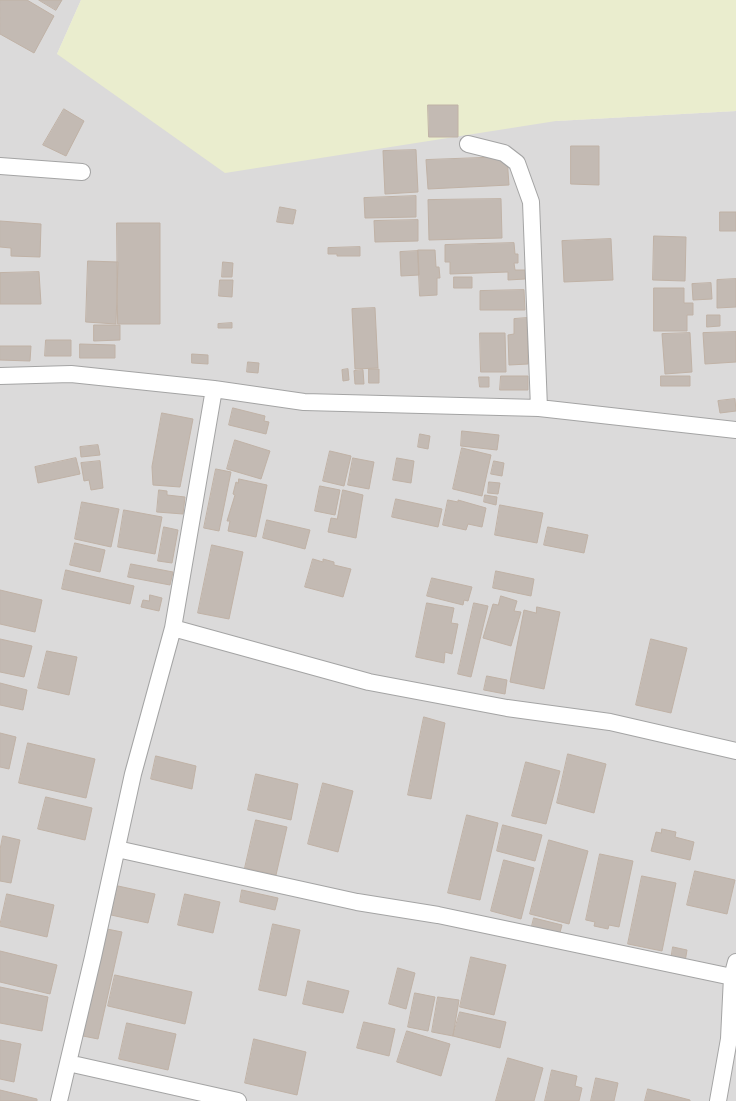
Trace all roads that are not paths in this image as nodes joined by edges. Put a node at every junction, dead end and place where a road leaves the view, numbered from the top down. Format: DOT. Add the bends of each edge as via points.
graph roads {
  1 [pos="468,144"];
  2 [pos="0,166"];
  3 [pos="82,172"];
  4 [pos="0,376"];
  5 [pos="214,389"];
  6 [pos="540,408"];
  7 [pos="736,430"];
  8 [pos="173,628"];
  9 [pos="736,751"];
  10 [pos="116,849"];
  11 [pos="734,970"];
  12 [pos="68,1063"];
  13 [pos="59,1101"];
  14 [pos="238,1101"];
  15 [pos="718,1101"];
  1 -- 6 [label="street" via="504,153 517,163 531,202"];
  2 -- 3 [label="street"];
  4 -- 5 [label="street" via="71,374"];
  5 -- 6 [label="street" via="304,402"];
  5 -- 8 [label="street"];
  6 -- 7 [label="street"];
  8 -- 9 [label="street" via="369,682 507,708 610,722"];
  8 -- 10 [label="street" via="133,774"];
  10 -- 11 [label="street" via="357,902"];
  10 -- 12 [label="street"];
  11 -- 15 [label="street" via="729,1039"];
  12 -- 13 [label="street"];
  12 -- 14 [label="street"];
}
